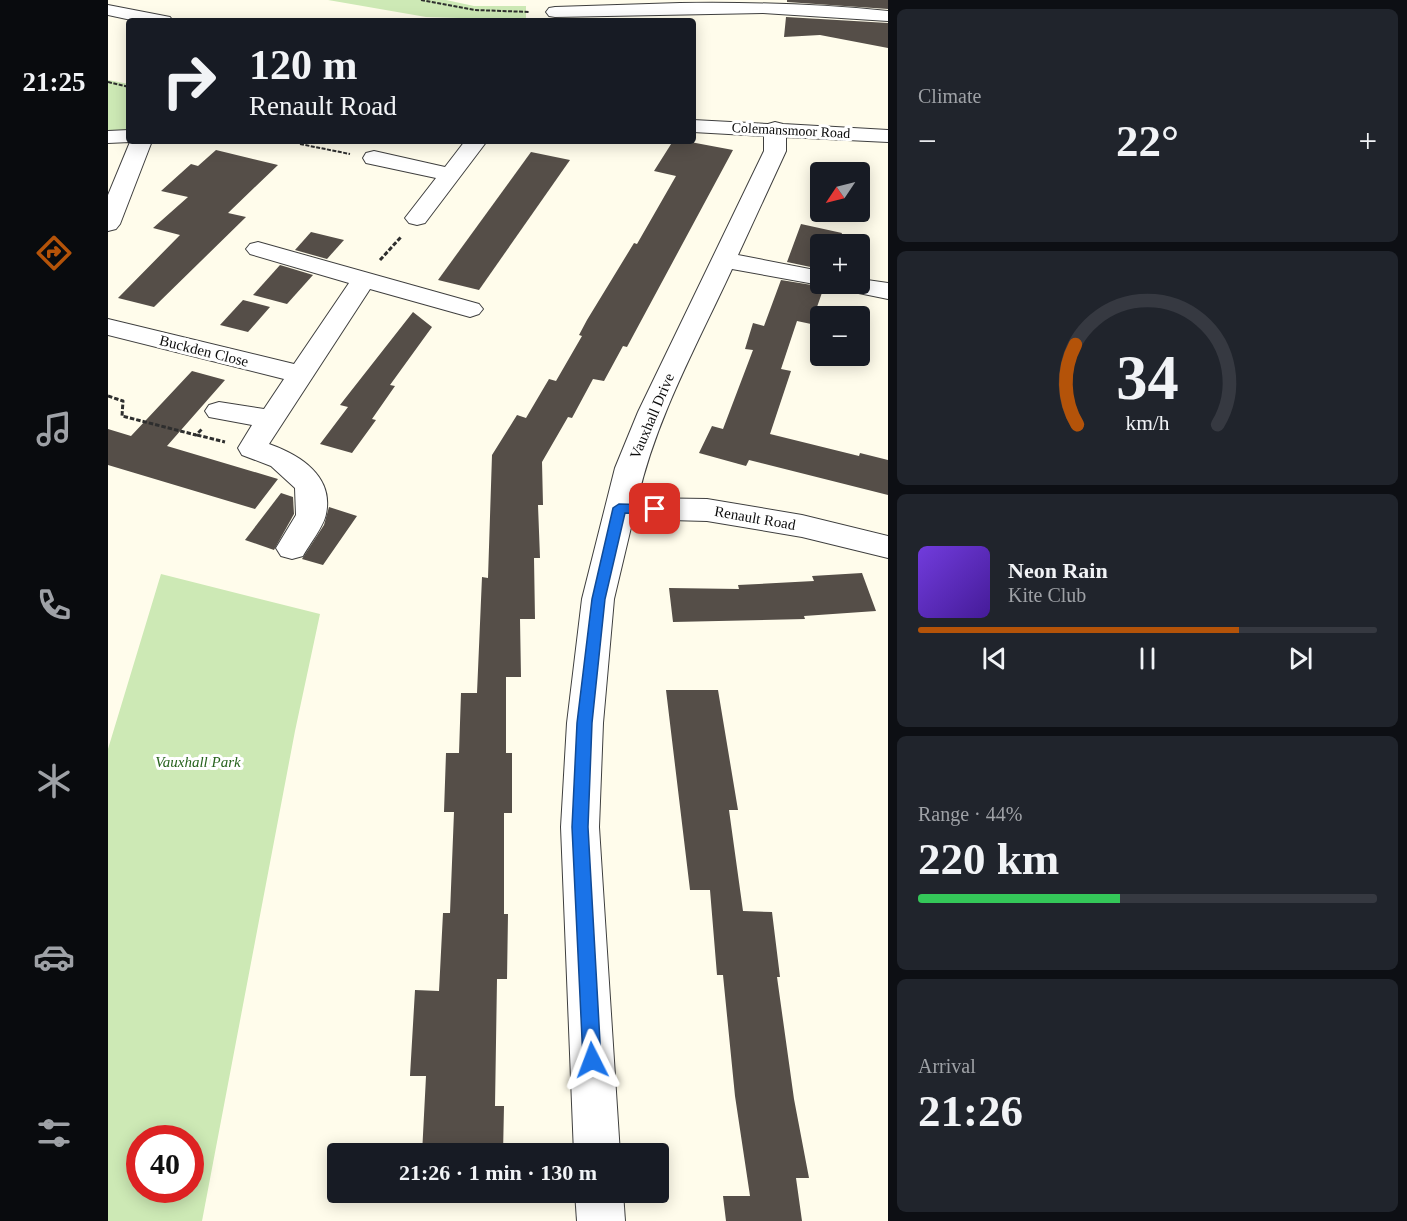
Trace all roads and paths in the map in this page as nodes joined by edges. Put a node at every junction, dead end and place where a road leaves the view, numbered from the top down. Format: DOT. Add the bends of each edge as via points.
graph roads {
  1 [pos="421,0"];
  2 [pos="108,10"];
  3 [pos="556,11"];
  4 [pos="888,16"];
  5 [pos="149,18"];
  6 [pos="108,82"];
  7 [pos="126,86"];
  8 [pos="696,126"];
  9 [pos="775,128"];
  10 [pos="126,136"];
  11 [pos="888,136"];
  12 [pos="108,137"];
  13 [pos="139,144"];
  14 [pos="300,144"];
  15 [pos="474,144"];
  16 [pos="374,158"];
  17 [pos="449,174"];
  18 [pos="114,193"];
  19 [pos="417,218"];
  20 [pos="108,224"];
  21 [pos="258,249"];
  22 [pos="724,260"];
  23 [pos="810,276"];
  24 [pos="364,279"];
  25 [pos="870,288"];
  26 [pos="888,291"];
  27 [pos="470,309"];
  28 [pos="108,327"];
  29 [pos="300,374"];
  30 [pos="108,396"];
  31 [pos="219,411"];
  32 [pos="271,418"];
  33 [pos="619,508"];
  34 [pos="888,547"];
  35 [pos="292,548"];
  36 [pos="596,1143"];
  37 [pos="600,1203"];
  38 [pos="601,1221"];
  1 -- 3 [label="path" via="483,11"];
  2 -- 5 [label="street"];
  3 -- 4 [label="street" via="704,7 828,9"];
  6 -- 7 [label="path"];
  8 -- 9 [label="street, Colemansmoor Road"];
  9 -- 11 [label="street, Colemansmoor Road"];
  9 -- 22 [label="street, Vauxhall Drive" via="775,151"];
  10 -- 12 [label="street"];
  13 -- 18 [label="street"];
  14 -- 16 [label="path"];
  15 -- 17 [label="street"];
  16 -- 17 [label="street"];
  17 -- 19 [label="street"];
  18 -- 20 [label="street"];
  19 -- 24 [label="path"];
  21 -- 24 [label="street"];
  22 -- 23 [label="street"];
  22 -- 33 [label="street, Vauxhall Drive" via="652,412"];
  24 -- 27 [label="street"];
  24 -- 29 [label="street"];
  25 -- 26 [label="street"];
  28 -- 29 [label="street, Buckden Close"];
  29 -- 32 [label="street"];
  30 -- 31 [label="path" via="123,401 122,416 196,435"];
  31 -- 32 [label="street"];
  32 -- 35 [label="street" via="252,448 281,459 310,484 311,515"];
  33 -- 34 [label="street, Renault Road" via="707,510 802,526"];
  33 -- 36 [label="street, Vauxhall Drive" via="598,599 585,723 580,827"];
  37 -- 38 [label="street"];
}
